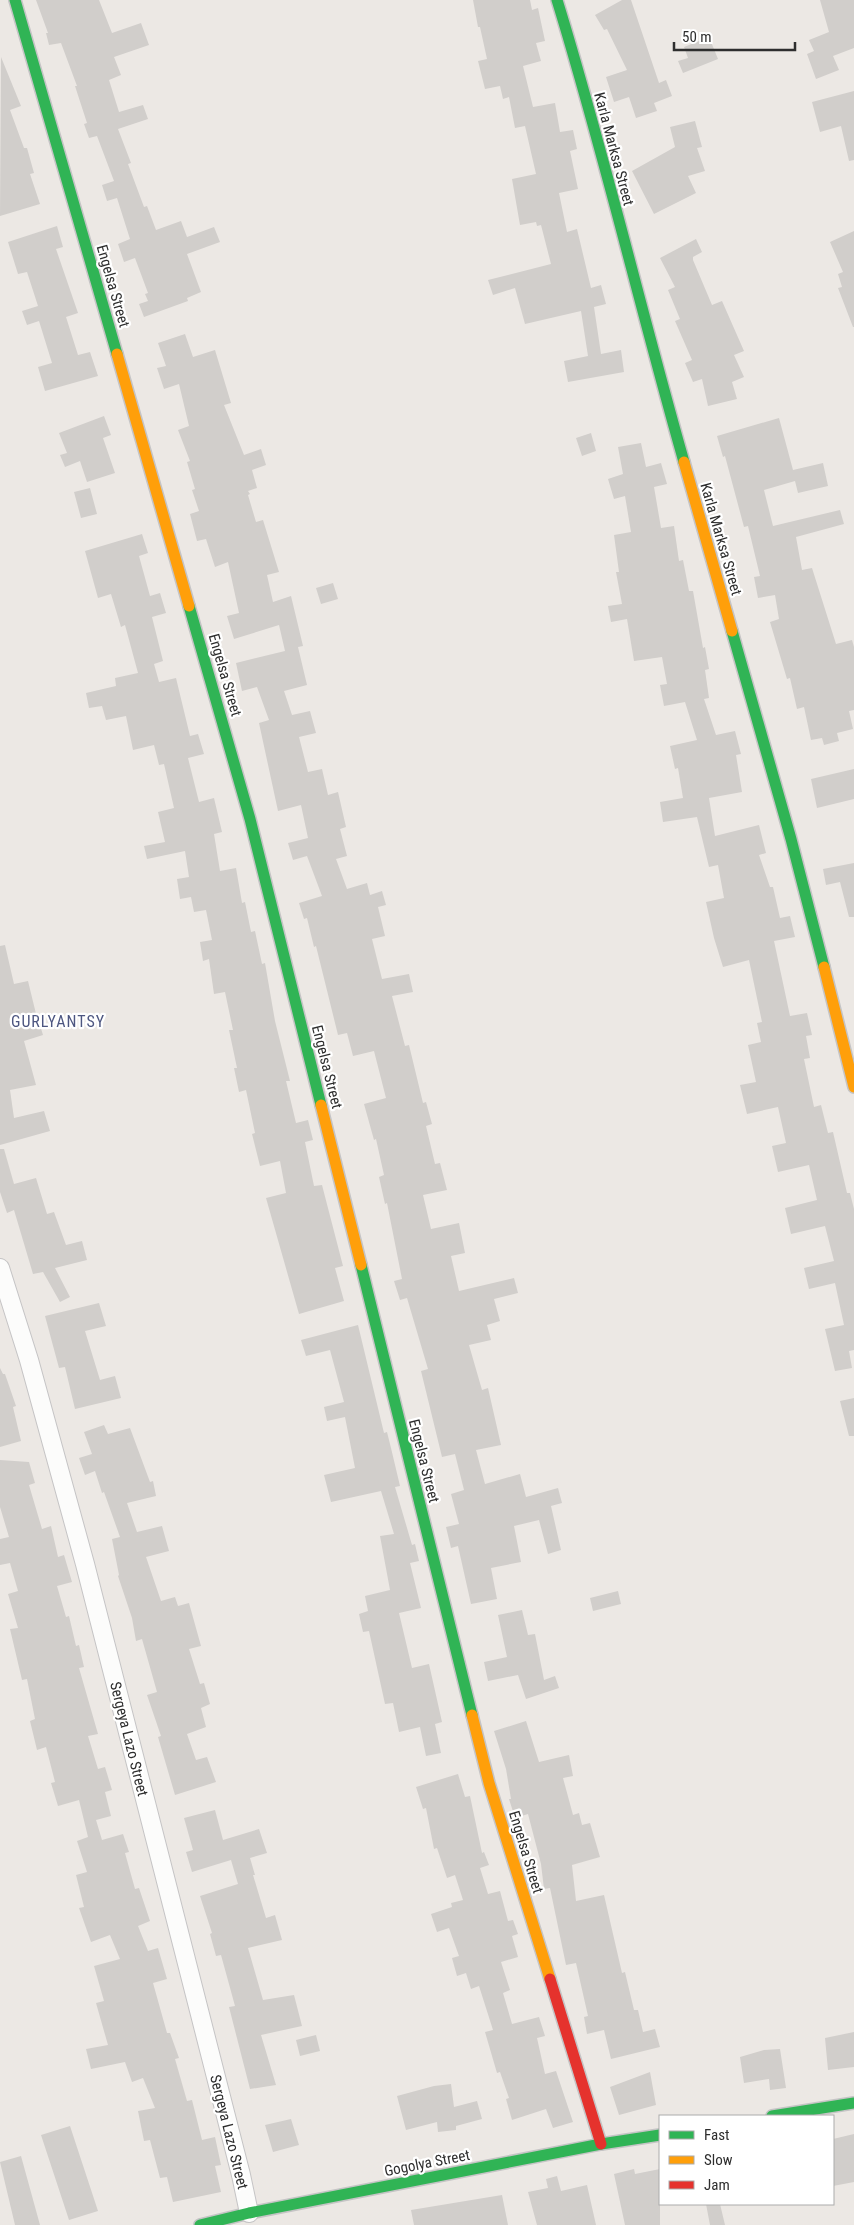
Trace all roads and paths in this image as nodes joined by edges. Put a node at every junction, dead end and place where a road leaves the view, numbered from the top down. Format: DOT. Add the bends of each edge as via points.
graph roads {
  1 [pos="15,0"];
  2 [pos="557,0"];
  3 [pos="854,1087"];
  4 [pos="0,1268"];
  5 [pos="854,2103"];
  6 [pos="778,2115"];
  7 [pos="659,2134"];
  8 [pos="601,2144"];
  9 [pos="248,2213"];
  10 [pos="200,2225"];
  1 -- 8 [label="street, Engelsa Street" via="250,819 488,1783"];
  2 -- 3 [label="street, Karla Marksa Street" via="648,336 791,839"];
  4 -- 9 [label="street, Sergeya Lazo Street" via="85,1564"];
  5 -- 6 [label="street"];
  7 -- 8 [label="street, Gogolya Street"];
  8 -- 9 [label="street, Gogolya Street"];
  9 -- 10 [label="street, Gogolya Street"];
}
